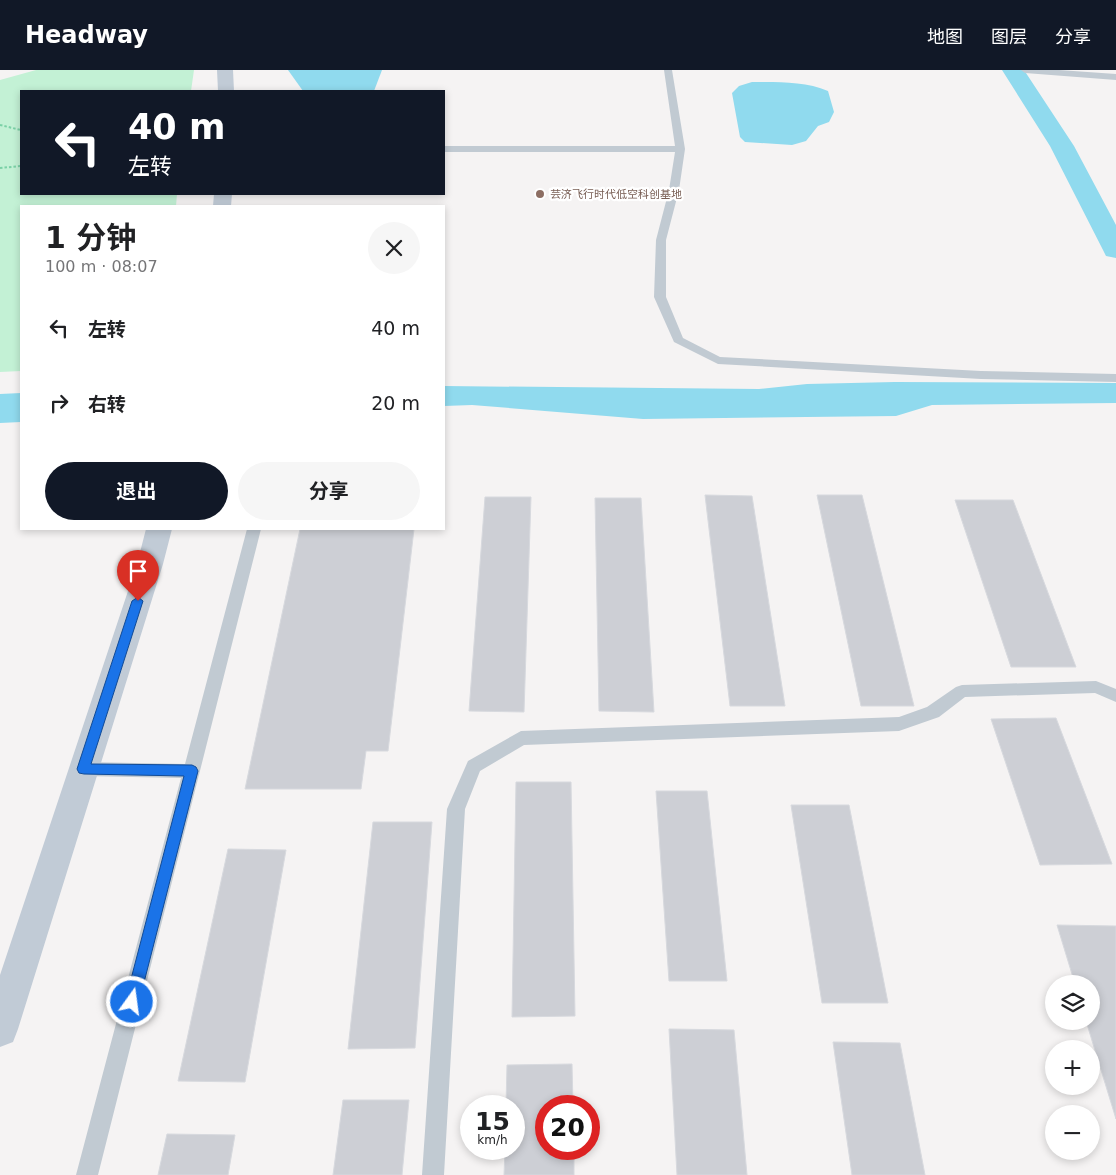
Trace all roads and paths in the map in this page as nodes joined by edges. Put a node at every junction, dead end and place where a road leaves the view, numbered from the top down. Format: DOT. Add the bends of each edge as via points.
graph roads {
  1 [pos="225,70"];
  2 [pos="668,70"];
  3 [pos="1025,70"];
  4 [pos="1038,71"];
  5 [pos="1116,77"];
  6 [pos="226,90"];
  7 [pos="0,125"];
  8 [pos="20,130"];
  9 [pos="680,148"];
  10 [pos="445,149"];
  11 [pos="20,166"];
  12 [pos="0,168"];
  13 [pos="1116,378"];
  14 [pos="159,530"];
  15 [pos="254,530"];
  16 [pos="1116,696"];
  17 [pos="84,769"];
  18 [pos="192,771"];
  19 [pos="0,1029"];
  20 [pos="88,1175"];
  21 [pos="433,1175"];
  1 -- 6 [label="street"];
  2 -- 9 [label="lane"];
  3 -- 4 [label="lane"];
  4 -- 5 [label="lane"];
  7 -- 8 [label="path"];
  9 -- 10 [label="lane"];
  9 -- 13 [label="lane" via="660,249 660,297 678,340 718,360 982,375"];
  11 -- 12 [label="path"];
  14 -- 17 [label="street"];
  15 -- 18 [label="lane"];
  16 -- 21 [label="lane" via="1096,687 962,691 933,712 899,724 521,738 474,766 456,809"];
  17 -- 18 [label="lane"];
  17 -- 19 [label="street"];
  18 -- 20 [label="lane"];
}
